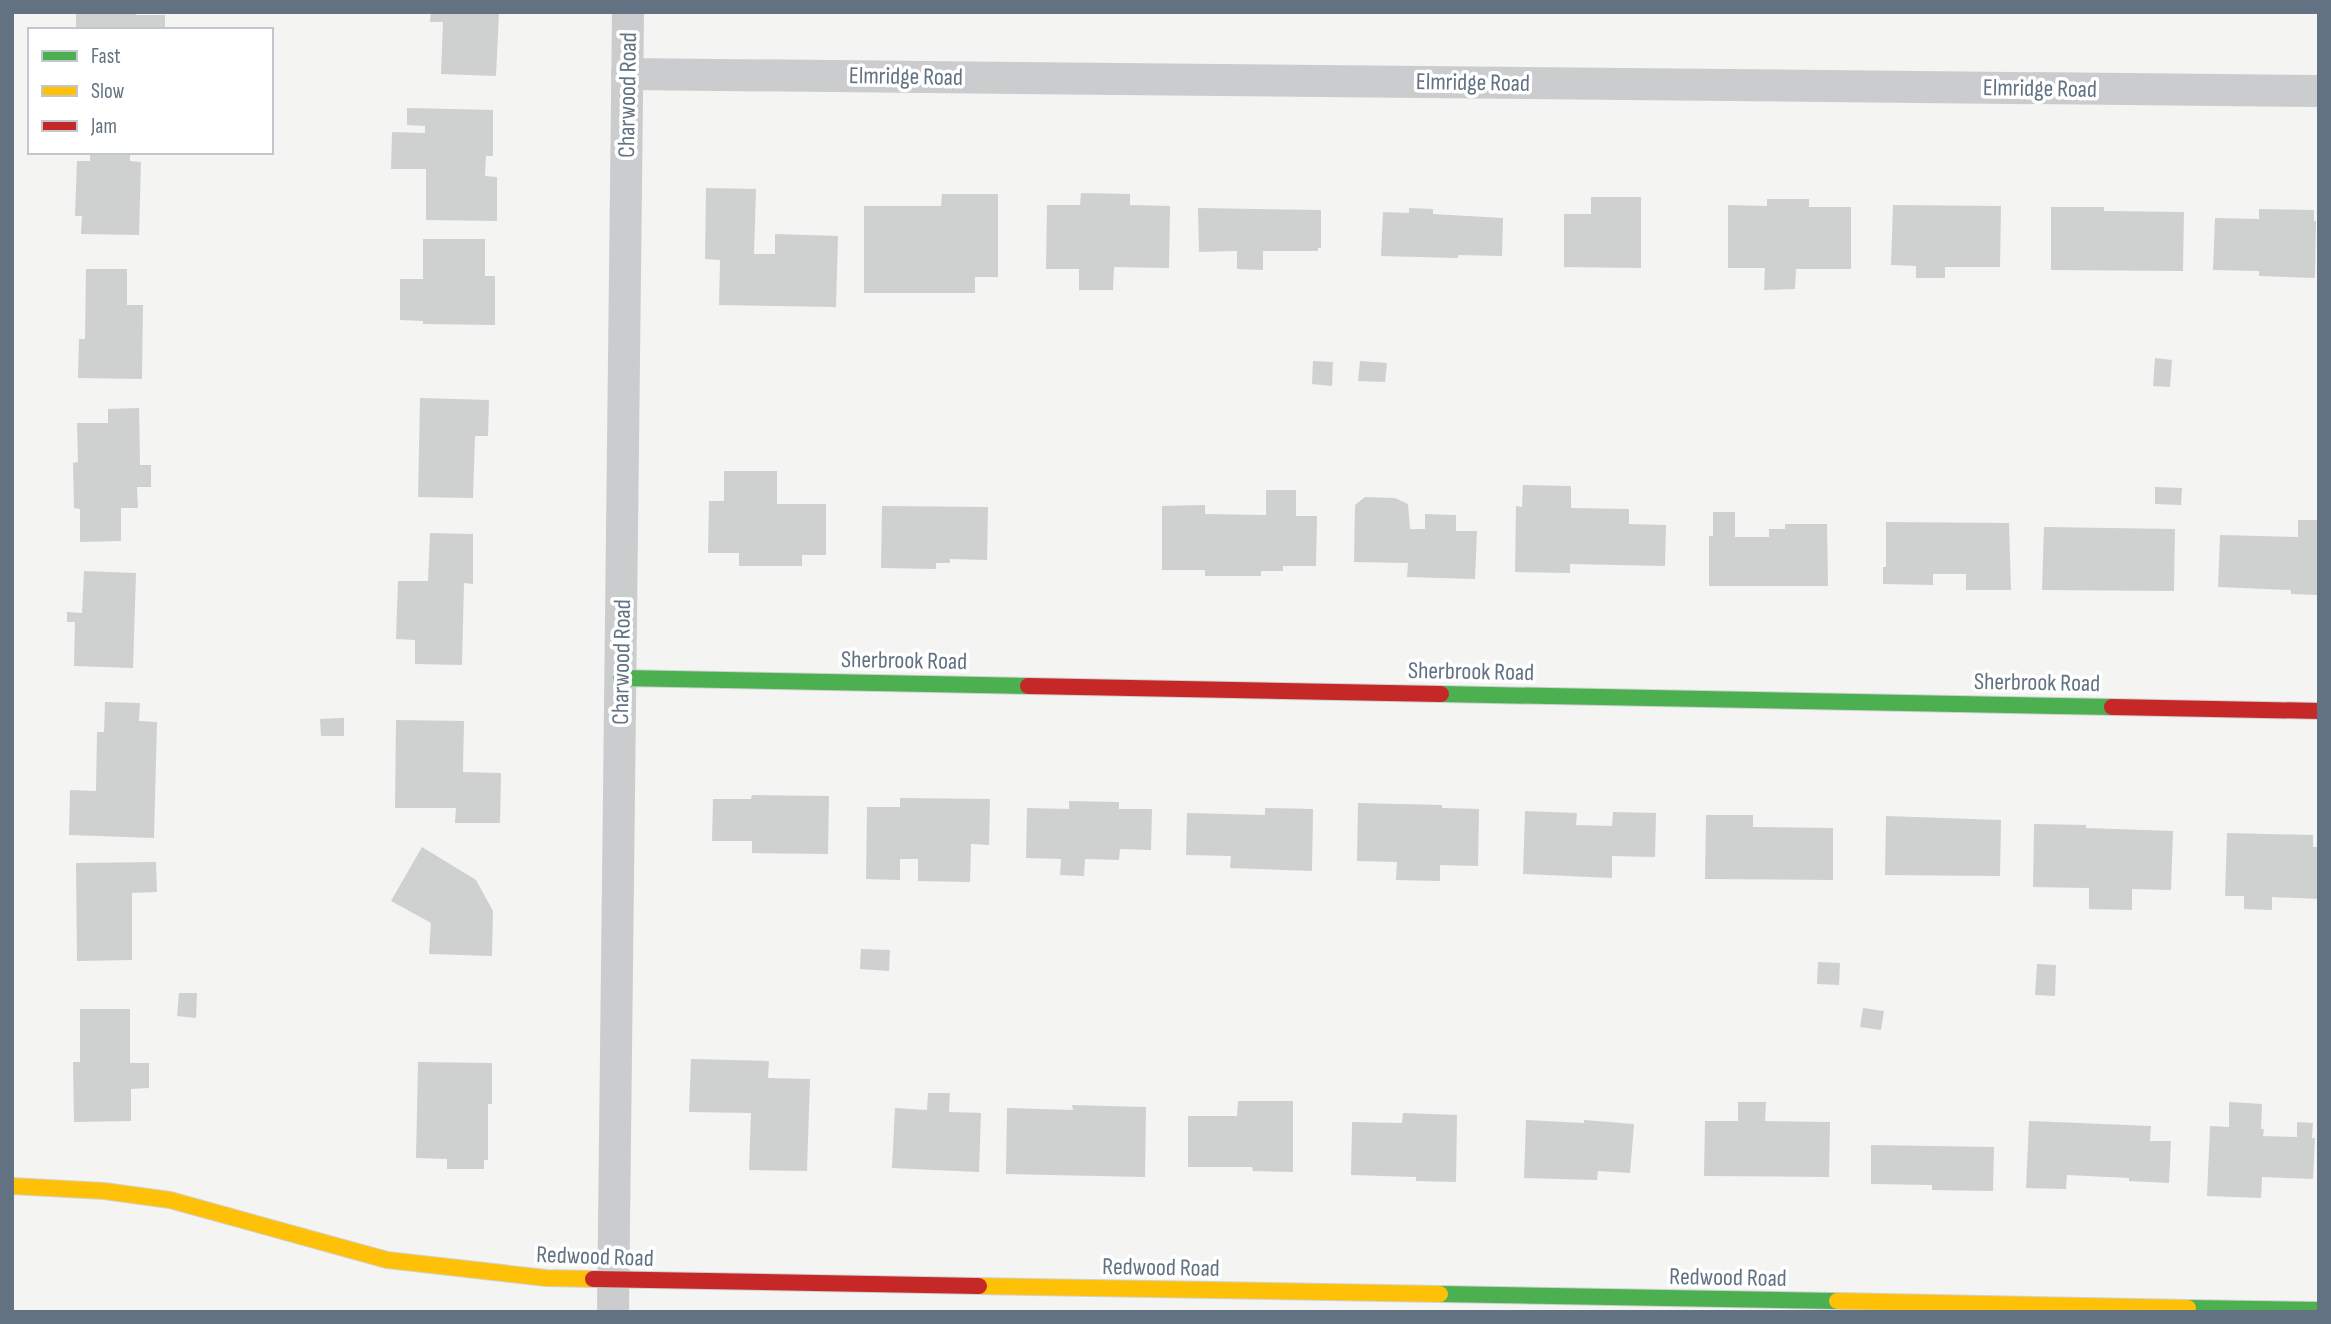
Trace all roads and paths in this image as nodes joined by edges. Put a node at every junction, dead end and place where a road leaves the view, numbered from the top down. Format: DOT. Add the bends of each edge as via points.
graph roads {
  1 [pos="628,12"];
  2 [pos="627,74"];
  3 [pos="2319,92"];
  4 [pos="621,678"];
  5 [pos="2319,710"];
  6 [pos="12,1186"];
  7 [pos="613,1280"];
  8 [pos="2319,1310"];
  9 [pos="613,1312"];
  1 -- 2 [label="street, Charwood Road"];
  2 -- 3 [label="street, Elmridge Road"];
  2 -- 4 [label="street, Charwood Road"];
  4 -- 5 [label="street, Sherbrook Road"];
  4 -- 7 [label="street, Charwood Road"];
  6 -- 7 [label="street, Redwood Road" via="170,1200 387,1260 533,1277"];
  7 -- 8 [label="street, Redwood Road"];
  7 -- 9 [label="street, Charwood Road"];
}
